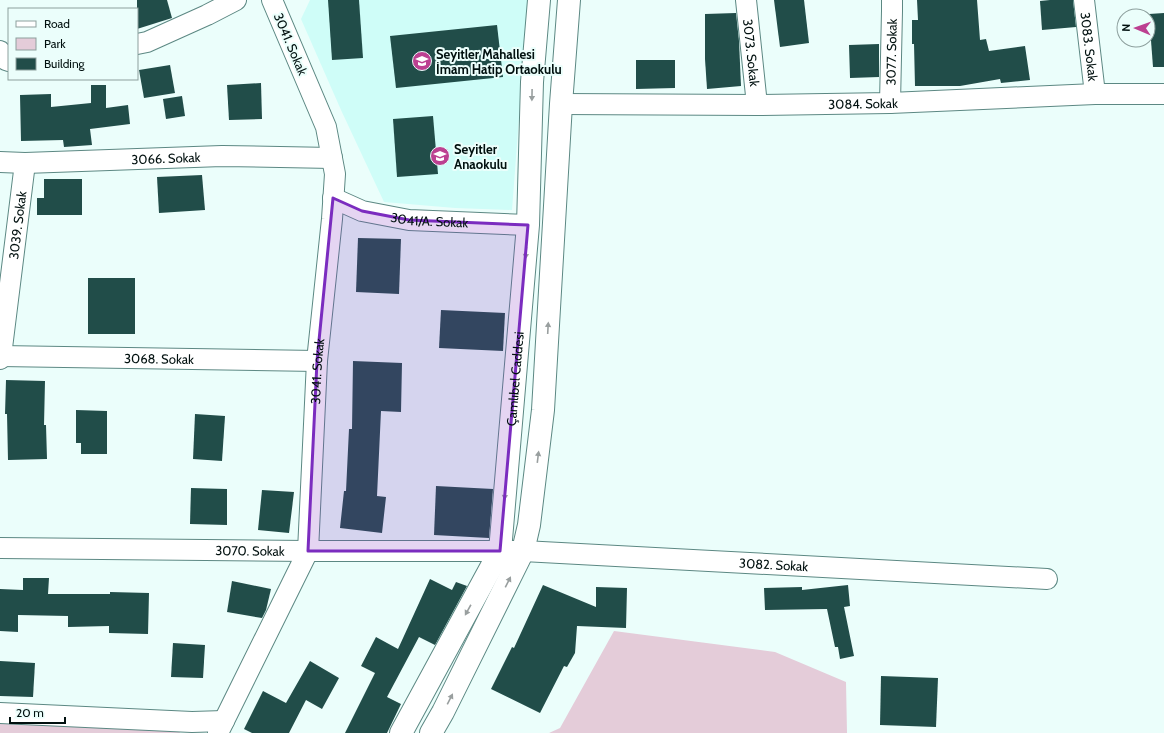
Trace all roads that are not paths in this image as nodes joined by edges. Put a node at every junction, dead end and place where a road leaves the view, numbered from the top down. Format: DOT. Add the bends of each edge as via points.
graph roads {
  1 [pos="236,0"];
  2 [pos="272,0"];
  3 [pos="539,0"];
  4 [pos="569,0"];
  5 [pos="746,0"];
  6 [pos="892,0"];
  7 [pos="1084,0"];
  8 [pos="138,44"];
  9 [pos="0,50"];
  10 [pos="8,61"];
  11 [pos="1095,94"];
  12 [pos="1164,94"];
  13 [pos="890,103"];
  14 [pos="561,104"];
  15 [pos="757,105"];
  16 [pos="332,158"];
  17 [pos="0,162"];
  18 [pos="25,163"];
  19 [pos="333,198"];
  20 [pos="528,225"];
  21 [pos="0,357"];
  22 [pos="317,361"];
  23 [pos="0,548"];
  24 [pos="308,551"];
  25 [pos="500,551"];
  26 [pos="523,551"];
  27 [pos="1047,579"];
  28 [pos="0,713"];
  29 [pos="221,727"];
  30 [pos="401,733"];
  31 [pos="431,733"];
  1 -- 8 [label="street" via="208,15"];
  2 -- 16 [label="street, 3041. Sokak" via="326,127"];
  3 -- 20 [label="street, Çamlıbel Caddesi, one-way" via="532,82"];
  4 -- 14 [label="street"];
  5 -- 15 [label="street, 3073. Sokak"];
  6 -- 13 [label="street, 3077. Sokak"];
  7 -- 11 [label="street, 3083. Sokak"];
  9 -- 10 [label="street"];
  11 -- 12 [label="street, 3084. Sokak"];
  11 -- 13 [label="street, 3084. Sokak"];
  13 -- 15 [label="street, 3084. Sokak"];
  14 -- 15 [label="street, 3084. Sokak"];
  26 -- 14 [label="street, one-way" via="544,410"];
  16 -- 18 [label="street, 3066. Sokak" via="222,156"];
  16 -- 19 [label="street, 3041. Sokak" via="335,174"];
  17 -- 18 [label="street, 3066. Sokak"];
  18 -- 21 [label="street, 3039. Sokak"];
  19 -- 20 [label="street, 3041/A. Sokak" via="362,211 409,220"];
  19 -- 22 [label="street, 3041. Sokak"];
  20 -- 25 [label="street, Çamlıbel Caddesi, one-way"];
  21 -- 22 [label="street, 3068. Sokak"];
  22 -- 24 [label="street, 3041. Sokak"];
  23 -- 24 [label="street, 3070. Sokak"];
  24 -- 25 [label="street, 3070. Sokak"];
  24 -- 29 [label="street, 3041. Sokak"];
  25 -- 26 [label="street, 3082. Sokak"];
  25 -- 30 [label="street, Çamlıbel Caddesi, one-way"];
  26 -- 27 [label="street, 3082. Sokak"];
  31 -- 26 [label="street, one-way"];
  28 -- 29 [label="street" via="176,721"];
}
